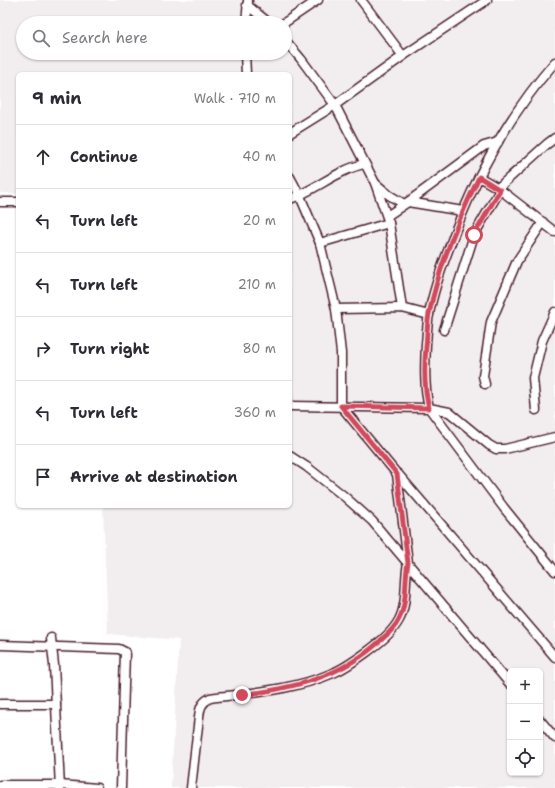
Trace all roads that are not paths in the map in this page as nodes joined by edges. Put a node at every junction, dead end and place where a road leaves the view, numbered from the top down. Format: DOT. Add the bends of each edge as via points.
graph roads {
  1 [pos="318,0"];
  2 [pos="361,0"];
  3 [pos="487,0"];
  4 [pos="248,2"];
  5 [pos="247,16"];
  6 [pos="262,16"];
  7 [pos="292,18"];
  8 [pos="292,48"];
  9 [pos="402,56"];
  10 [pos="245,60"];
  11 [pos="555,62"];
  12 [pos="246,72"];
  13 [pos="334,106"];
  14 [pos="292,132"];
  15 [pos="555,138"];
  16 [pos="498,142"];
  17 [pos="364,164"];
  18 [pos="479,177"];
  19 [pos="292,181"];
  20 [pos="375,184"];
  21 [pos="499,189"];
  22 [pos="300,196"];
  23 [pos="292,198"];
  24 [pos="0,202"];
  25 [pos="16,202"];
  26 [pos="406,203"];
  27 [pos="463,212"];
  28 [pos="388,220"];
  29 [pos="543,222"];
  30 [pos="555,232"];
  31 [pos="320,244"];
  32 [pos="402,308"];
  33 [pos="336,309"];
  34 [pos="555,312"];
  35 [pos="429,315"];
  36 [pos="444,330"];
  37 [pos="485,384"];
  38 [pos="292,406"];
  39 [pos="341,406"];
  40 [pos="429,408"];
  41 [pos="536,410"];
  42 [pos="555,437"];
  43 [pos="292,457"];
  44 [pos="397,474"];
  45 [pos="408,563"];
  46 [pos="555,571"];
  47 [pos="52,643"];
  48 [pos="0,645"];
  49 [pos="555,657"];
  50 [pos="507,680"];
  51 [pos="0,704"];
  52 [pos="56,704"];
  53 [pos="543,724"];
  54 [pos="555,738"];
  55 [pos="0,785"];
  56 [pos="60,786"];
  57 [pos="97,788"];
  58 [pos="121,788"];
  59 [pos="191,788"];
  1 -- 7 [label="street"];
  2 -- 9 [label="street"];
  3 -- 9 [label="street"];
  4 -- 5 [label="street"];
  4 -- 6 [label="street"];
  8 -- 13 [label="street"];
  9 -- 13 [label="street"];
  10 -- 12 [label="street"];
  11 -- 16 [label="street"];
  13 -- 14 [label="street"];
  13 -- 17 [label="street"];
  15 -- 21 [label="street"];
  16 -- 18 [label="street"];
  16 -- 26 [label="street" via="484,146"];
  17 -- 20 [label="street"];
  17 -- 22 [label="street" via="353,166"];
  18 -- 21 [label="street"];
  18 -- 27 [label="street"];
  19 -- 22 [label="street"];
  20 -- 26 [label="street" via="389,195"];
  20 -- 28 [label="street"];
  21 -- 29 [label="street"];
  21 -- 36 [label="street" via="474,235"];
  22 -- 23 [label="street"];
  22 -- 31 [label="street"];
  24 -- 25 [label="street"];
  26 -- 27 [label="street"];
  26 -- 28 [label="street"];
  27 -- 35 [label="street" via="440,272"];
  28 -- 31 [label="street"];
  28 -- 32 [label="street"];
  29 -- 30 [label="street"];
  29 -- 37 [label="street" via="517,261 492,322 483,376"];
  31 -- 33 [label="street"];
  32 -- 33 [label="street"];
  32 -- 35 [label="street"];
  33 -- 39 [label="street" via="341,353"];
  34 -- 41 [label="street" via="542,340 533,378"];
  35 -- 40 [label="street" via="425,364"];
  38 -- 39 [label="street"];
  39 -- 40 [label="street"];
  39 -- 44 [label="street"];
  40 -- 42 [label="street" via="449,412 496,449"];
  40 -- 46 [label="street"];
  43 -- 45 [label="street" via="372,521"];
  44 -- 45 [label="street"];
  44 -- 49 [label="street"];
  45 -- 50 [label="street"];
  45 -- 59 [label="street" via="404,606 399,619 392,630 355,661 333,673 300,684 210,698 204,702 200,708"];
  47 -- 48 [label="street"];
  47 -- 52 [label="street"];
  47 -- 58 [label="street" via="119,648 125,652"];
  51 -- 52 [label="street"];
  52 -- 56 [label="street"];
  53 -- 54 [label="street"];
  55 -- 56 [label="street"];
  56 -- 57 [label="street"];
}
